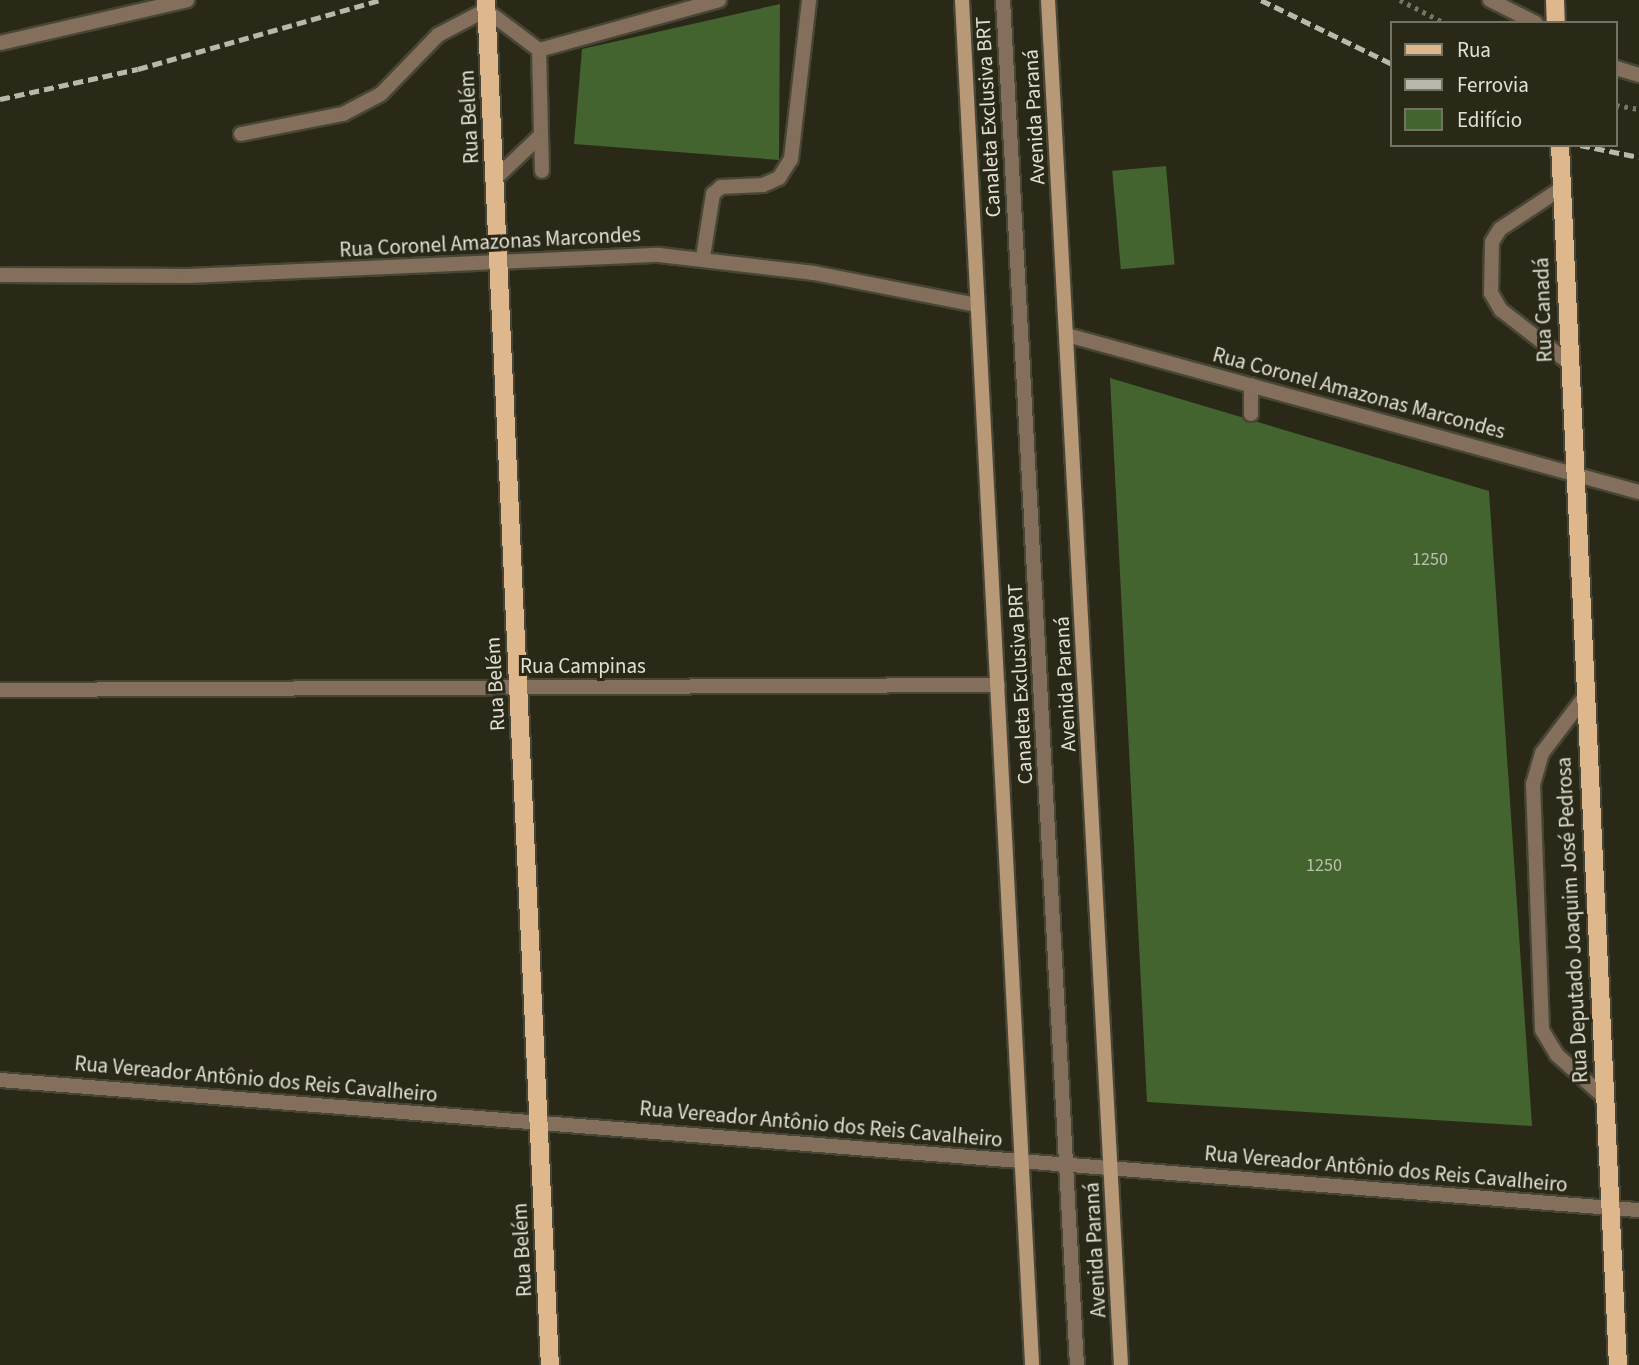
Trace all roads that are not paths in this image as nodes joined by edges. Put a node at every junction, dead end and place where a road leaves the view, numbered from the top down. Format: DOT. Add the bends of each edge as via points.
graph roads {
  1 [pos="187,0"];
  2 [pos="719,0"];
  3 [pos="809,0"];
  4 [pos="962,0"];
  5 [pos="1003,0"];
  6 [pos="1048,0"];
  7 [pos="1490,0"];
  8 [pos="1555,0"];
  9 [pos="486,5"];
  10 [pos="1532,21"];
  11 [pos="1556,21"];
  12 [pos="0,43"];
  13 [pos="539,50"];
  14 [pos="1618,69"];
  15 [pos="1639,75"];
  16 [pos="241,134"];
  17 [pos="541,135"];
  18 [pos="1560,147"];
  19 [pos="542,172"];
  20 [pos="494,180"];
  21 [pos="1562,188"];
  22 [pos="703,257"];
  23 [pos="498,264"];
  24 [pos="0,275"];
  25 [pos="977,305"];
  26 [pos="1067,335"];
  27 [pos="1568,362"];
  28 [pos="1251,385"];
  29 [pos="1251,414"];
  30 [pos="1572,473"];
  31 [pos="1639,492"];
  32 [pos="998,685"];
  33 [pos="518,687"];
  34 [pos="0,690"];
  35 [pos="1583,699"];
  36 [pos="0,1080"];
  37 [pos="1604,1097"];
  38 [pos="539,1122"];
  39 [pos="1021,1161"];
  40 [pos="1065,1165"];
  41 [pos="1111,1169"];
  42 [pos="1610,1208"];
  43 [pos="1639,1210"];
  44 [pos="550,1365"];
  45 [pos="1032,1365"];
  46 [pos="1077,1365"];
  47 [pos="1121,1365"];
  48 [pos="1618,1365"];
  1 -- 12 [label="street"];
  2 -- 13 [label="street"];
  3 -- 22 [label="street" via="791,159 771,181 721,187 713,194"];
  4 -- 25 [label="street"];
  5 -- 40 [label="street, Canaleta Exclusiva BRT"];
  6 -- 26 [label="street, Avenida Paraná"];
  7 -- 10 [label="street"];
  8 -- 11 [label="main road"];
  9 -- 13 [label="street"];
  9 -- 16 [label="street" via="438,34 381,94 343,114"];
  9 -- 20 [label="main road, Rua Belém"];
  13 -- 17 [label="street"];
  14 -- 15 [label="street"];
  17 -- 19 [label="street"];
  17 -- 20 [label="street"];
  18 -- 21 [label="main road, Rua Canadá"];
  20 -- 23 [label="main road, Rua Belém"];
  21 -- 27 [label="main road, Rua Canadá"];
  21 -- 27 [label="street" via="1500,229 1492,242 1491,293 1501,310"];
  22 -- 23 [label="street, Rua Coronel Amazonas Marcondes"];
  22 -- 25 [label="street, Rua Coronel Amazonas Marcondes"];
  23 -- 24 [label="street, Rua Coronel Amazonas Marcondes" via="189,276"];
  23 -- 33 [label="main road, Rua Belém"];
  25 -- 32 [label="street"];
  26 -- 28 [label="street, Rua Coronel Amazonas Marcondes"];
  26 -- 41 [label="street, Avenida Paraná"];
  27 -- 30 [label="main road, Rua Canadá"];
  28 -- 29 [label="street"];
  28 -- 30 [label="street, Rua Coronel Amazonas Marcondes"];
  30 -- 31 [label="street, Rua Coronel Amazonas Marcondes"];
  30 -- 35 [label="main road, Rua Deputado Joaquim José Pedrosa"];
  32 -- 33 [label="street, Rua Campinas"];
  32 -- 39 [label="street"];
  33 -- 34 [label="street, Rua Campinas"];
  33 -- 38 [label="main road, Rua Belém"];
  35 -- 37 [label="main road, Rua Deputado Joaquim José Pedrosa"];
  35 -- 37 [label="street" via="1542,753 1532,784 1542,1030 1557,1055"];
  36 -- 38 [label="street, Rua Vereador Antônio dos Reis Cavalheiro"];
  37 -- 42 [label="main road, Rua Deputado Joaquim José Pedrosa"];
  38 -- 39 [label="street, Rua Vereador Antônio dos Reis Cavalheiro"];
  38 -- 44 [label="main road, Rua Belém"];
  39 -- 40 [label="street, Rua Vereador Antônio dos Reis Cavalheiro"];
  39 -- 45 [label="street"];
  40 -- 41 [label="street, Rua Vereador Antônio dos Reis Cavalheiro"];
  40 -- 46 [label="street, Canaleta Exclusiva BRT"];
  41 -- 42 [label="street, Rua Vereador Antônio dos Reis Cavalheiro"];
  41 -- 47 [label="street, Avenida Paraná"];
  42 -- 43 [label="street, Rua Vereador Antônio dos Reis Cavalheiro"];
  42 -- 48 [label="main road, Rua Deputado Joaquim José Pedrosa"];
}
